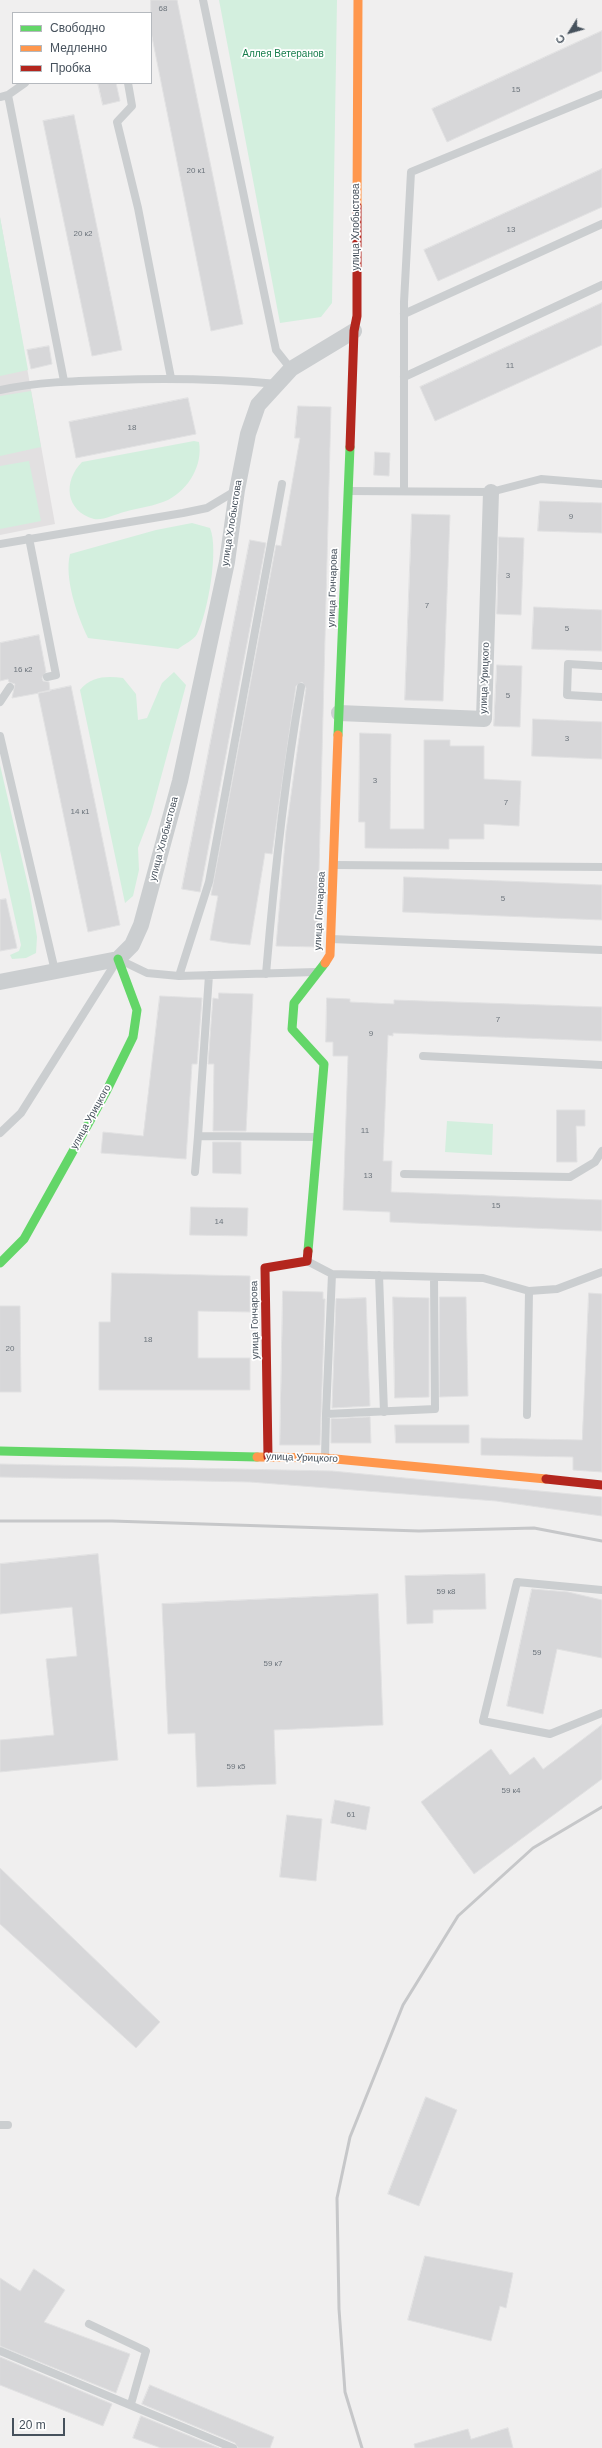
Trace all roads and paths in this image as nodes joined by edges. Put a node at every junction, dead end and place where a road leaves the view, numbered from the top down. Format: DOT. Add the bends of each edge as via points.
graph roads {
  1 [pos="203,0"];
  2 [pos="358,0"];
  3 [pos="23,84"];
  4 [pos="128,84"];
  5 [pos="602,94"];
  6 [pos="4,96"];
  7 [pos="602,224"];
  8 [pos="602,285"];
  9 [pos="404,314"];
  10 [pos="354,331"];
  11 [pos="291,369"];
  12 [pos="404,377"];
  13 [pos="171,378"];
  14 [pos="64,381"];
  15 [pos="278,384"];
  16 [pos="0,390"];
  17 [pos="282,484"];
  18 [pos="602,484"];
  19 [pos="237,490"];
  20 [pos="404,490"];
  21 [pos="347,491"];
  22 [pos="491,492"];
  23 [pos="29,538"];
  24 [pos="0,544"];
  25 [pos="602,666"];
  26 [pos="47,677"];
  27 [pos="10,687"];
  28 [pos="301,687"];
  29 [pos="602,697"];
  30 [pos="0,702"];
  31 [pos="339,713"];
  32 [pos="0,736"];
  33 [pos="333,865"];
  34 [pos="602,866"];
  35 [pos="330,938"];
  36 [pos="602,950"];
  37 [pos="118,959"];
  38 [pos="320,971"];
  39 [pos="55,972"];
  40 [pos="266,974"];
  41 [pos="209,975"];
  42 [pos="179,976"];
  43 [pos="0,982"];
  44 [pos="423,1056"];
  45 [pos="602,1065"];
  46 [pos="0,1133"];
  47 [pos="198,1136"];
  48 [pos="318,1137"];
  49 [pos="602,1151"];
  50 [pos="195,1172"];
  51 [pos="404,1174"];
  52 [pos="24,1239"];
  53 [pos="0,1254"];
  54 [pos="307,1261"];
  55 [pos="0,1263"];
  56 [pos="602,1272"];
  57 [pos="332,1274"];
  58 [pos="379,1275"];
  59 [pos="434,1277"];
  60 [pos="529,1291"];
  61 [pos="384,1412"];
  62 [pos="326,1414"];
  63 [pos="527,1415"];
  64 [pos="0,1451"];
  65 [pos="268,1457"];
  66 [pos="325,1458"];
  67 [pos="602,1485"];
  68 [pos="602,1590"];
  69 [pos="602,1713"];
  70 [pos="89,2324"];
  71 [pos="0,2351"];
  72 [pos="131,2404"];
  73 [pos="233,2448"];
  1 -- 11 [label="lane" via="276,350"];
  2 -- 10 [label="street, улица Хлобыстова" via="357,316"];
  3 -- 6 [label="lane"];
  4 -- 13 [label="lane" via="132,106 117,122 138,208"];
  5 -- 9 [label="lane" via="411,172"];
  6 -- 14 [label="lane"];
  7 -- 9 [label="lane"];
  8 -- 12 [label="lane"];
  9 -- 12 [label="lane"];
  10 -- 11 [label="street, улица Хлобыстова"];
  10 -- 21 [label="street, улица Гончарова"];
  11 -- 15 [label="street, улица Хлобыстова"];
  12 -- 20 [label="lane"];
  13 -- 14 [label="lane"];
  13 -- 15 [label="lane"];
  14 -- 16 [label="lane"];
  15 -- 19 [label="street, улица Хлобыстова" via="258,405 248,434"];
  17 -- 42 [label="lane" via="209,882"];
  18 -- 22 [label="lane" via="541,480"];
  19 -- 23 [label="lane" via="207,508"];
  19 -- 37 [label="street, улица Хлобыстова" via="227,562 180,781 141,925 132,945"];
  20 -- 21 [label="lane"];
  20 -- 22 [label="lane"];
  21 -- 31 [label="street, улица Гончарова"];
  22 -- 31 [label="street, улица Урицкого" via="484,719"];
  23 -- 24 [label="lane"];
  23 -- 26 [label="lane" via="56,675"];
  25 -- 29 [label="lane" via="568,664 567,695"];
  27 -- 30 [label="lane"];
  28 -- 40 [label="lane" via="284,787"];
  31 -- 33 [label="street, улица Гончарова"];
  32 -- 39 [label="lane"];
  33 -- 34 [label="lane"];
  33 -- 35 [label="street, улица Гончарова"];
  35 -- 36 [label="lane"];
  35 -- 38 [label="street, улица Гончарова" via="330,955"];
  37 -- 39 [label="street"];
  37 -- 42 [label="lane" via="147,973"];
  37 -- 46 [label="lane" via="21,1113"];
  37 -- 52 [label="street, улица Урицкого" via="137,1010 133,1037 106,1092"];
  38 -- 40 [label="lane"];
  38 -- 48 [label="street, улица Гончарова" via="294,1003 292,1029 324,1064"];
  39 -- 43 [label="street"];
  40 -- 41 [label="lane"];
  41 -- 42 [label="lane"];
  41 -- 47 [label="lane"];
  44 -- 45 [label="lane"];
  47 -- 48 [label="lane"];
  47 -- 50 [label="lane"];
  48 -- 54 [label="street, улица Гончарова"];
  49 -- 51 [label="lane" via="595,1162 570,1177"];
  52 -- 53 [label="lane"];
  52 -- 55 [label="street, улица Урицкого"];
  54 -- 57 [label="lane"];
  54 -- 65 [label="street, улица Гончарова" via="265,1268"];
  56 -- 60 [label="lane" via="557,1289"];
  57 -- 58 [label="lane"];
  57 -- 62 [label="lane"];
  58 -- 59 [label="lane"];
  58 -- 61 [label="lane"];
  59 -- 60 [label="lane" via="483,1278"];
  59 -- 61 [label="lane" via="435,1409"];
  60 -- 63 [label="lane"];
  61 -- 62 [label="lane"];
  62 -- 66 [label="lane"];
  64 -- 65 [label="street, улица Урицкого"];
  65 -- 66 [label="street, улица Урицкого"];
  66 -- 67 [label="street, улица Урицкого"];
  68 -- 69 [label="lane" via="517,1582 483,1721 550,1734"];
  70 -- 72 [label="lane" via="146,2351"];
  71 -- 72 [label="lane"];
  72 -- 73 [label="lane"];
}
